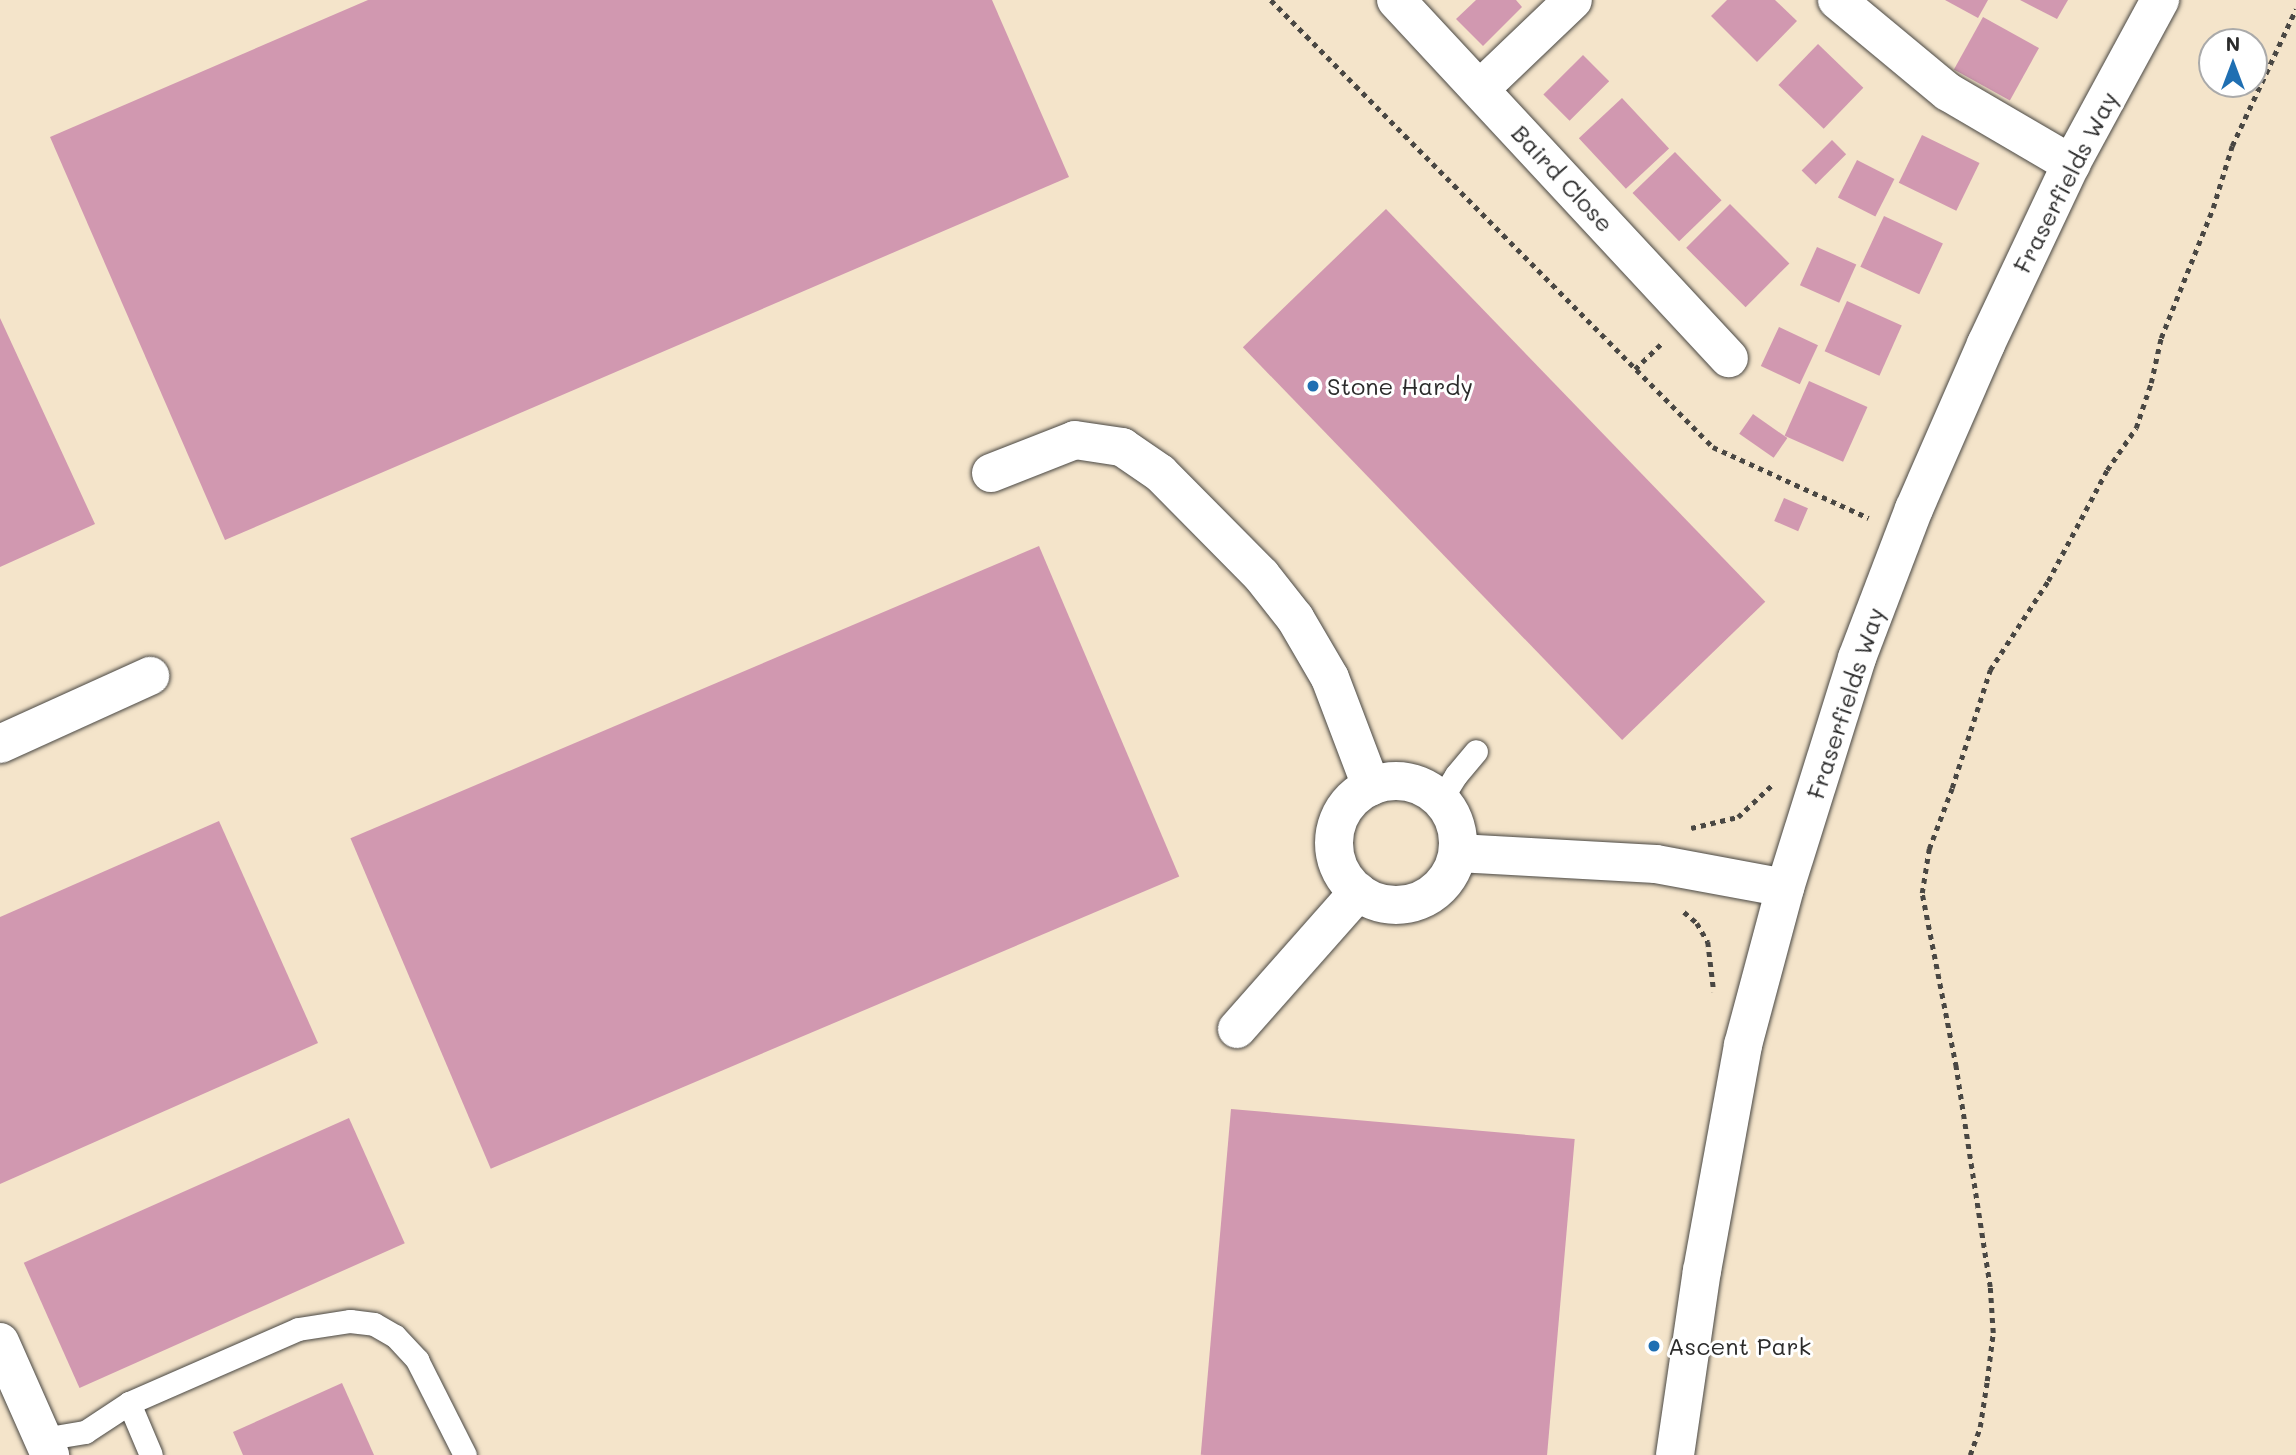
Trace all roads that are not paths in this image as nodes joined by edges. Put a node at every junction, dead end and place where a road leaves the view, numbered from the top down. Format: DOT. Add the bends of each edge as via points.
graph roads {
  1 [pos="1396,0"];
  2 [pos="1573,0"];
  3 [pos="1837,0"];
  4 [pos="2160,0"];
  5 [pos="1481,88"];
  6 [pos="2071,164"];
  7 [pos="1729,358"];
  8 [pos="990,473"];
  9 [pos="150,677"];
  10 [pos="0,744"];
  11 [pos="1476,751"];
  12 [pos="1371,786"];
  13 [pos="1441,799"];
  14 [pos="1458,853"];
  15 [pos="1785,888"];
  16 [pos="1358,892"];
  17 [pos="1237,1029"];
  18 [pos="0,1342"];
  19 [pos="129,1403"];
  20 [pos="46,1447"];
  21 [pos="151,1455"];
  22 [pos="465,1455"];
  23 [pos="1675,1455"];
  1 -- 5 [label="street, Baird Close"];
  2 -- 5 [label="street"];
  3 -- 6 [label="street" via="1948,92"];
  4 -- 6 [label="street, Fraserfields Way"];
  5 -- 7 [label="street, Baird Close"];
  6 -- 15 [label="street, Fraserfields Way" via="1914,509 1857,658"];
  8 -- 12 [label="street" via="1075,440 1122,447 1160,473 1261,575 1296,618 1330,678"];
  9 -- 10 [label="street"];
  11 -- 13 [label="lane"];
  12 -- 13 [label="street" via="1389,780 1409,781"];
  12 -- 16 [label="street" via="1355,795 1336,826 1334,844 1345,879"];
  13 -- 14 [label="street" via="1453,816"];
  14 -- 15 [label="street" via="1656,864"];
  14 -- 16 [label="street" via="1438,890 1419,901 1387,904"];
  15 -- 23 [label="street, Fraserfields Way" via="1744,1045 1721,1157"];
  16 -- 17 [label="street"];
  18 -- 20 [label="street"];
  19 -- 20 [label="lane" via="85,1432"];
  19 -- 21 [label="lane"];
  19 -- 22 [label="lane" via="299,1329 350,1321 374,1324 395,1335 417,1360"];
}
